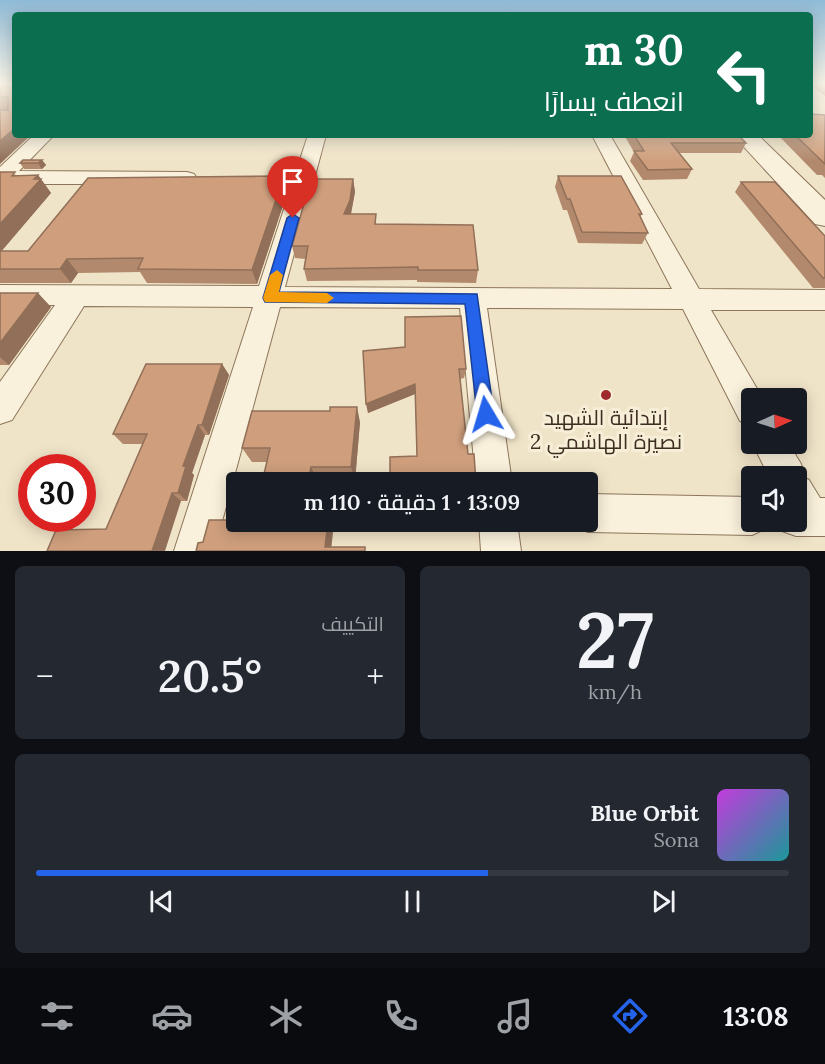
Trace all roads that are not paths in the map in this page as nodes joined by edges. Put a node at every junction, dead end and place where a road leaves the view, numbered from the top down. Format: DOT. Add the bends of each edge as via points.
graph roads {
  1 [pos="42,138"];
  2 [pos="315,138"];
  3 [pos="604,138"];
  4 [pos="748,138"];
  5 [pos="0,178"];
  6 [pos="211,178"];
  7 [pos="825,217"];
  8 [pos="0,295"];
  9 [pos="76,296"];
  10 [pos="270,298"];
  11 [pos="472,298"];
  12 [pos="692,300"];
  13 [pos="825,300"];
  14 [pos="741,390"];
  15 [pos="0,409"];
  16 [pos="493,472"];
  17 [pos="598,513"];
  18 [pos="741,516"];
  19 [pos="499,532"];
  20 [pos="194,551"];
  21 [pos="501,551"];
  1 -- 5 [label="street"];
  2 -- 10 [label="street" via="293,178"];
  3 -- 12 [label="street"];
  4 -- 7 [label="street"];
  5 -- 6 [label="street"];
  8 -- 9 [label="street"];
  9 -- 10 [label="street"];
  9 -- 15 [label="street"];
  10 -- 11 [label="street"];
  10 -- 20 [label="street"];
  11 -- 12 [label="street"];
  11 -- 16 [label="street"];
  12 -- 13 [label="street"];
  12 -- 14 [label="street"];
  17 -- 18 [label="street"];
  19 -- 21 [label="street"];
}
